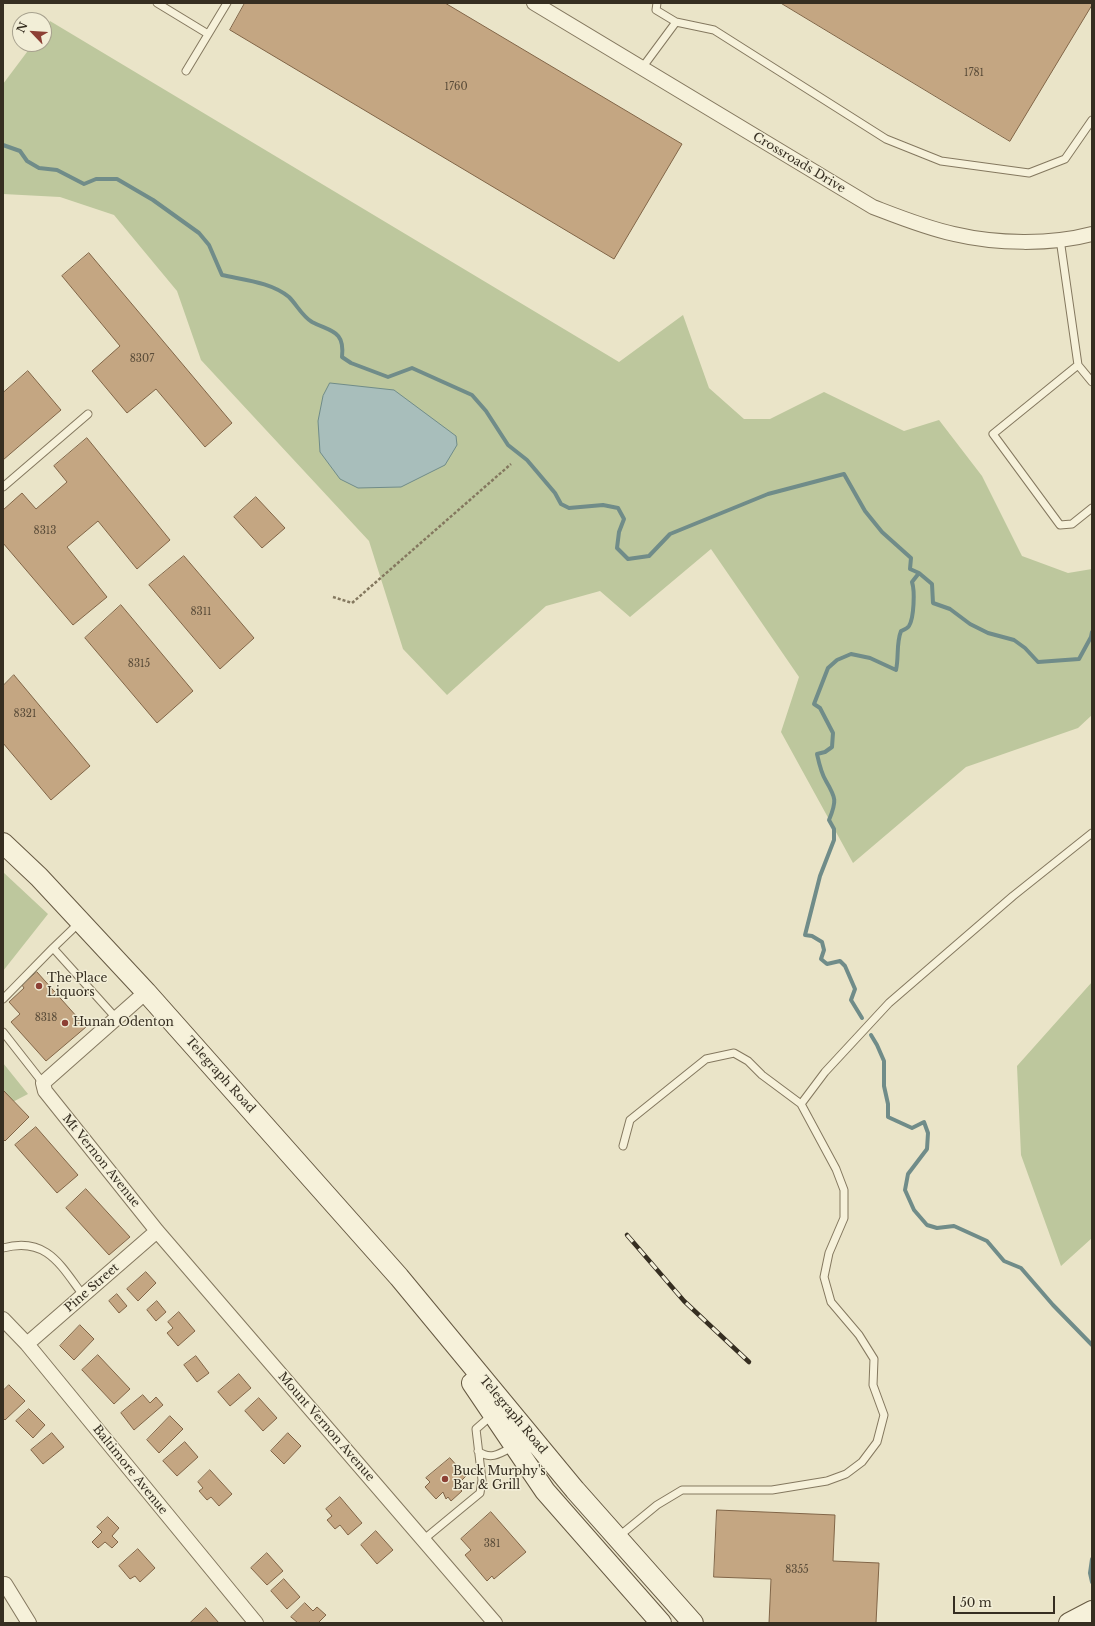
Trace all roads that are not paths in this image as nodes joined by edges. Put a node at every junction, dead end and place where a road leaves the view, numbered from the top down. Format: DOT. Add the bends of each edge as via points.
graph roads {
  1 [pos="157,3"];
  2 [pos="227,3"];
  3 [pos="534,3"];
  4 [pos="657,3"];
  5 [pos="676,22"];
  6 [pos="208,34"];
  7 [pos="642,68"];
  8 [pos="186,71"];
  9 [pos="1092,120"];
  10 [pos="1092,234"];
  11 [pos="1060,239"];
  12 [pos="1078,365"];
  13 [pos="1092,382"];
  14 [pos="88,414"];
  15 [pos="3,487"];
  16 [pos="1092,508"];
  17 [pos="1092,833"];
  18 [pos="3,843"];
  19 [pos="80,922"];
  20 [pos="53,948"];
  21 [pos="146,992"];
  22 [pos="3,999"];
  23 [pos="116,1018"];
  24 [pos="3,1032"];
  25 [pos="44,1087"];
  26 [pos="801,1104"];
  27 [pos="623,1146"];
  28 [pos="157,1231"];
  29 [pos="3,1248"];
  30 [pos="399,1277"];
  31 [pos="83,1295"];
  32 [pos="3,1319"];
  33 [pos="27,1344"];
  34 [pos="493,1414"];
  35 [pos="514,1445"];
  36 [pos="478,1451"];
  37 [pos="618,1537"];
  38 [pos="423,1540"];
  39 [pos="4,1583"];
  40 [pos="1092,1611"];
  41 [pos="656,1619"];
  42 [pos="29,1623"];
  43 [pos="256,1623"];
  44 [pos="495,1623"];
  45 [pos="693,1623"];
  46 [pos="1069,1623"];
  1 -- 6 [label="lane"];
  2 -- 6 [label="lane"];
  3 -- 7 [label="street, Crossroads Drive"];
  4 -- 5 [label="lane" via="656,10"];
  5 -- 7 [label="lane"];
  5 -- 9 [label="lane" via="714,30 886,139 940,161 1029,173 1065,159"];
  6 -- 8 [label="lane"];
  7 -- 11 [label="street, Crossroads Drive" via="873,207 915,223 990,240 1026,242"];
  10 -- 11 [label="street, Crossroads Drive"];
  11 -- 12 [label="lane"];
  12 -- 13 [label="lane"];
  12 -- 16 [label="lane" via="993,434 1060,524 1072,524"];
  14 -- 15 [label="lane"];
  17 -- 26 [label="lane" via="1013,896 888,1003 825,1072"];
  18 -- 19 [label="main road, Telegraph Road" via="39,877"];
  19 -- 20 [label="lane"];
  19 -- 21 [label="main road, Telegraph Road"];
  20 -- 22 [label="lane"];
  20 -- 23 [label="lane"];
  21 -- 23 [label="street"];
  21 -- 30 [label="main road, Telegraph Road"];
  23 -- 25 [label="street"];
  24 -- 25 [label="lane"];
  25 -- 28 [label="street, Mt Vernon Avenue"];
  26 -- 27 [label="lane" via="762,1075 748,1061 734,1053 706,1058 630,1120"];
  26 -- 37 [label="lane" via="836,1169 844,1190 844,1218 829,1253 824,1277 831,1302 859,1334 874,1359 873,1385 884,1415 877,1442 862,1462 846,1474 827,1481 772,1490 682,1490 657,1505"];
  28 -- 31 [label="street, Pine Street"];
  28 -- 38 [label="street, Mount Vernon Avenue"];
  29 -- 31 [label="lane" via="33,1247 46,1252 55,1259"];
  30 -- 34 [label="main road, Telegraph Road"];
  30 -- 37 [label="main road, Telegraph Road"];
  31 -- 33 [label="street, Pine Street"];
  32 -- 33 [label="street, Baltimore Avenue"];
  33 -- 43 [label="street, Baltimore Avenue"];
  34 -- 35 [label="main road, Telegraph Road"];
  34 -- 36 [label="lane" via="476,1429"];
  35 -- 36 [label="lane" via="498,1455 489,1457"];
  35 -- 41 [label="main road, Telegraph Road" via="546,1491"];
  36 -- 38 [label="lane" via="482,1480 480,1493"];
  37 -- 45 [label="main road, Telegraph Road"];
  38 -- 44 [label="street, Mount Vernon Avenue"];
  39 -- 42 [label="street"];
  40 -- 46 [label="main road"];
}
